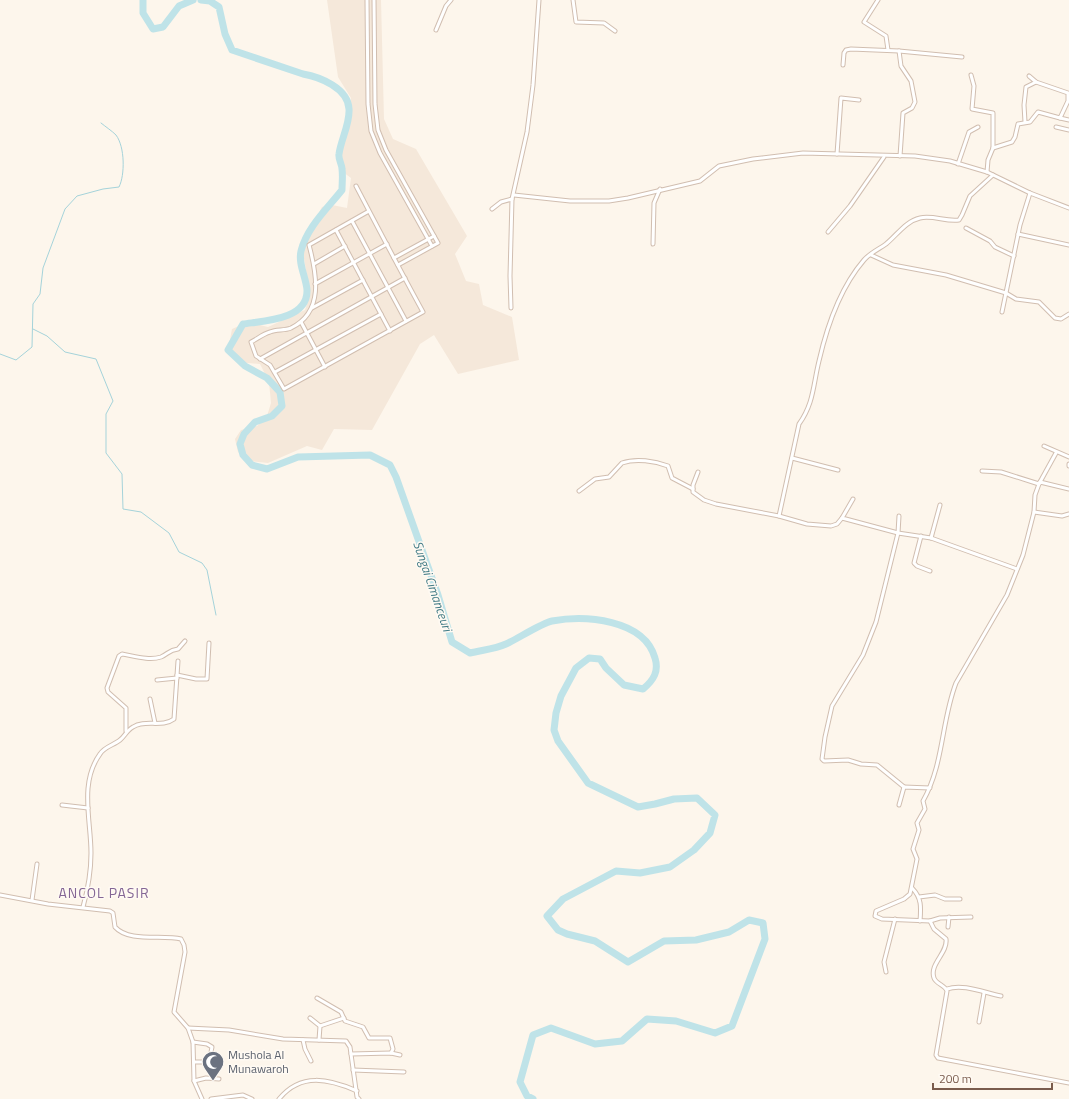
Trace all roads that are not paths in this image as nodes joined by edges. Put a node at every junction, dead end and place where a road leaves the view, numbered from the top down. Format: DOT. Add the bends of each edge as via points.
graph roads {
  1 [pos="368,0"];
  2 [pos="374,0"];
  3 [pos="451,0"];
  4 [pos="539,0"];
  5 [pos="573,0"];
  6 [pos="878,0"];
  7 [pos="436,30"];
  8 [pos="615,31"];
  9 [pos="888,50"];
  10 [pos="899,51"];
  11 [pos="962,57"];
  12 [pos="843,66"];
  13 [pos="971,75"];
  14 [pos="1029,76"];
  15 [pos="1036,82"];
  16 [pos="1069,94"];
  17 [pos="859,100"];
  18 [pos="1060,118"];
  19 [pos="1069,120"];
  20 [pos="1025,122"];
  21 [pos="978,127"];
  22 [pos="1056,127"];
  23 [pos="1069,130"];
  24 [pos="993,148"];
  25 [pos="837,154"];
  26 [pos="900,156"];
  27 [pos="884,157"];
  28 [pos="958,164"];
  29 [pos="987,172"];
  30 [pos="993,175"];
  31 [pos="356,186"];
  32 [pos="660,189"];
  33 [pos="1030,193"];
  34 [pos="514,195"];
  35 [pos="512,199"];
  36 [pos="1069,208"];
  37 [pos="492,209"];
  38 [pos="369,211"];
  39 [pos="352,221"];
  40 [pos="966,228"];
  41 [pos="336,230"];
  42 [pos="828,232"];
  43 [pos="1018,234"];
  44 [pos="434,236"];
  45 [pos="428,240"];
  46 [pos="387,244"];
  47 [pos="653,244"];
  48 [pos="1069,245"];
  49 [pos="345,246"];
  50 [pos="432,246"];
  51 [pos="370,254"];
  52 [pos="870,255"];
  53 [pos="1014,256"];
  54 [pos="394,258"];
  55 [pos="354,263"];
  56 [pos="314,264"];
  57 [pos="398,265"];
  58 [pos="405,278"];
  59 [pos="363,280"];
  60 [pos="316,284"];
  61 [pos="388,288"];
  62 [pos="1006,293"];
  63 [pos="372,297"];
  64 [pos="312,308"];
  65 [pos="511,308"];
  66 [pos="1002,312"];
  67 [pos="381,314"];
  68 [pos="1069,314"];
  69 [pos="406,321"];
  70 [pos="301,322"];
  71 [pos="390,331"];
  72 [pos="307,333"];
  73 [pos="316,350"];
  74 [pos="260,359"];
  75 [pos="325,367"];
  76 [pos="275,372"];
  77 [pos="1044,446"];
  78 [pos="1056,453"];
  79 [pos="1069,457"];
  80 [pos="792,458"];
  81 [pos="838,470"];
  82 [pos="698,472"];
  83 [pos="982,472"];
  84 [pos="1040,483"];
  85 [pos="693,489"];
  86 [pos="1069,489"];
  87 [pos="579,491"];
  88 [pos="853,498"];
  89 [pos="940,505"];
  90 [pos="1034,512"];
  91 [pos="1069,514"];
  92 [pos="778,516"];
  93 [pos="899,516"];
  94 [pos="842,518"];
  95 [pos="898,533"];
  96 [pos="921,536"];
  97 [pos="931,538"];
  98 [pos="1017,569"];
  99 [pos="930,571"];
  100 [pos="184,641"];
  101 [pos="209,643"];
  102 [pos="178,661"];
  103 [pos="177,676"];
  104 [pos="157,680"];
  105 [pos="150,699"];
  106 [pos="155,723"];
  107 [pos="126,731"];
  108 [pos="904,786"];
  109 [pos="930,788"];
  110 [pos="62,805"];
  111 [pos="899,805"];
  112 [pos="88,808"];
  113 [pos="37,864"];
  114 [pos="912,888"];
  115 [pos="0,895"];
  116 [pos="919,897"];
  117 [pos="960,899"];
  118 [pos="32,900"];
  119 [pos="83,907"];
  120 [pos="949,917"];
  121 [pos="971,917"];
  122 [pos="895,919"];
  123 [pos="920,921"];
  124 [pos="930,921"];
  125 [pos="948,926"];
  126 [pos="886,972"];
  127 [pos="947,989"];
  128 [pos="984,993"];
  129 [pos="1001,996"];
  130 [pos="317,998"];
  131 [pos="310,1018"];
  132 [pos="344,1018"];
  133 [pos="979,1022"];
  134 [pos="320,1026"];
  135 [pos="188,1028"];
  136 [pos="303,1040"];
  137 [pos="319,1040"];
  138 [pos="193,1042"];
  139 [pos="391,1053"];
  140 [pos="351,1054"];
  141 [pos="400,1055"];
  142 [pos="311,1061"];
  143 [pos="194,1062"];
  144 [pos="353,1070"];
  145 [pos="404,1072"];
  146 [pos="219,1079"];
  147 [pos="194,1081"];
  148 [pos="1069,1083"];
  149 [pos="357,1091"];
  150 [pos="246,1098"];
  151 [pos="202,1099"];
  152 [pos="211,1099"];
  153 [pos="252,1099"];
  154 [pos="279,1099"];
  155 [pos="359,1099"];
  1 -- 45 [label="street" via="368,104 371,131 380,153"];
  2 -- 44 [label="street" via="375,104 378,130 386,150"];
  3 -- 7 [label="street"];
  4 -- 34 [label="street" via="534,78 527,132"];
  5 -- 8 [label="street" via="576,22 604,22"];
  6 -- 9 [label="street" via="864,22 886,36"];
  9 -- 10 [label="street"];
  9 -- 12 [label="street" via="846,50"];
  10 -- 11 [label="street"];
  10 -- 26 [label="street" via="901,66 911,81 915,102 912,108 903,113"];
  13 -- 24 [label="street" via="974,86 971,109 993,113"];
  14 -- 15 [label="street"];
  15 -- 16 [label="street"];
  15 -- 20 [label="street" via="1026,87"];
  16 -- 18 [label="street" via="1068,103"];
  17 -- 25 [label="street" via="841,98"];
  18 -- 19 [label="street"];
  18 -- 20 [label="street" via="1040,112 1035,114 1032,121"];
  20 -- 24 [label="street" via="1016,126 1012,142"];
  21 -- 28 [label="street" via="969,132"];
  22 -- 23 [label="street"];
  24 -- 29 [label="street"];
  25 -- 27 [label="street"];
  25 -- 32 [label="street" via="803,153 731,163 719,166 700,181"];
  26 -- 27 [label="street"];
  26 -- 28 [label="street" via="939,159"];
  27 -- 42 [label="street" via="850,206"];
  28 -- 29 [label="street"];
  29 -- 30 [label="street"];
  30 -- 33 [label="street"];
  30 -- 52 [label="street" via="970,196 958,220 930,216 918,218"];
  31 -- 38 [label="street"];
  32 -- 34 [label="street" via="628,198 570,202"];
  32 -- 47 [label="street" via="654,203"];
  33 -- 36 [label="street"];
  33 -- 43 [label="street"];
  34 -- 35 [label="street"];
  35 -- 37 [label="street" via="498,203"];
  35 -- 65 [label="street"];
  38 -- 39 [label="street"];
  38 -- 46 [label="street"];
  39 -- 41 [label="street"];
  39 -- 51 [label="street"];
  40 -- 53 [label="street"];
  41 -- 49 [label="street"];
  41 -- 56 [label="street" via="309,245"];
  43 -- 48 [label="street"];
  43 -- 53 [label="street"];
  44 -- 45 [label="street"];
  44 -- 50 [label="street" via="438,243"];
  45 -- 50 [label="street"];
  45 -- 54 [label="street"];
  46 -- 51 [label="street"];
  46 -- 54 [label="street"];
  49 -- 55 [label="street"];
  49 -- 56 [label="street"];
  50 -- 57 [label="street"];
  51 -- 55 [label="street"];
  51 -- 61 [label="street"];
  52 -- 62 [label="street" via="897,266 940,273"];
  52 -- 80 [label="street" via="855,272 837,303 819,361 808,411 799,424"];
  53 -- 62 [label="street"];
  54 -- 57 [label="street"];
  55 -- 59 [label="street"];
  55 -- 60 [label="street"];
  56 -- 60 [label="street"];
  57 -- 58 [label="street"];
  58 -- 61 [label="street"];
  58 -- 69 [label="street" via="422,312"];
  59 -- 63 [label="street"];
  59 -- 64 [label="street"];
  60 -- 64 [label="street"];
  61 -- 63 [label="street"];
  61 -- 69 [label="street"];
  62 -- 66 [label="street"];
  62 -- 68 [label="street" via="1016,299 1040,303 1055,318 1061,319"];
  63 -- 67 [label="street"];
  63 -- 72 [label="street"];
  64 -- 70 [label="street"];
  67 -- 71 [label="street"];
  67 -- 73 [label="street"];
  69 -- 71 [label="street"];
  70 -- 72 [label="street"];
  70 -- 74 [label="street" via="282,331 271,331 251,342 256,356"];
  71 -- 75 [label="street"];
  72 -- 73 [label="street"];
  72 -- 74 [label="street"];
  73 -- 75 [label="street"];
  73 -- 76 [label="street"];
  74 -- 76 [label="street" via="270,365"];
  75 -- 76 [label="street" via="284,389"];
  77 -- 78 [label="street"];
  78 -- 79 [label="street"];
  78 -- 84 [label="street"];
  80 -- 81 [label="street"];
  80 -- 92 [label="street"];
  82 -- 85 [label="street"];
  83 -- 84 [label="street" via="1001,472"];
  84 -- 86 [label="street"];
  84 -- 90 [label="street" via="1035,495"];
  85 -- 87 [label="street" via="672,478 668,466 636,461 622,463 614,474 595,479"];
  85 -- 92 [label="street" via="695,495 716,504"];
  88 -- 94 [label="street"];
  89 -- 97 [label="street"];
  90 -- 91 [label="street" via="1062,516"];
  90 -- 98 [label="street"];
  92 -- 94 [label="street" via="807,524 827,526 837,524"];
  93 -- 95 [label="street"];
  94 -- 95 [label="street"];
  95 -- 96 [label="street"];
  95 -- 108 [label="street" via="876,622 863,655 832,706 822,759 877,765"];
  96 -- 97 [label="street"];
  96 -- 99 [label="street" via="914,563"];
  97 -- 98 [label="street"];
  98 -- 109 [label="street" via="1007,596 956,683 942,740 940,761"];
  100 -- 107 [label="street" via="178,649 170,650 160,657 122,654 119,656 107,690 126,708"];
  101 -- 103 [label="street" via="207,679"];
  102 -- 103 [label="street"];
  103 -- 104 [label="street"];
  103 -- 106 [label="street" via="175,718 169,722"];
  105 -- 106 [label="street"];
  106 -- 107 [label="street" via="140,724"];
  107 -- 112 [label="street" via="120,740 100,752 93,766 89,779"];
  108 -- 109 [label="street"];
  108 -- 111 [label="street"];
  109 -- 114 [label="street" via="924,801 925,809 917,823 919,830 914,849 917,859"];
  110 -- 112 [label="street"];
  112 -- 119 [label="street" via="91,859 89,887"];
  113 -- 118 [label="street"];
  114 -- 116 [label="street"];
  114 -- 122 [label="street" via="904,899 875,912 878,919"];
  115 -- 118 [label="street"];
  116 -- 117 [label="street" via="935,895 945,899"];
  116 -- 123 [label="street"];
  118 -- 119 [label="street"];
  119 -- 135 [label="street" via="112,912 116,929 129,934 149,938 179,938 182,941 185,955 174,1012"];
  120 -- 121 [label="street"];
  120 -- 124 [label="street"];
  120 -- 125 [label="street"];
  122 -- 123 [label="street"];
  122 -- 126 [label="street" via="884,962"];
  123 -- 124 [label="street"];
  124 -- 127 [label="street" via="934,929 946,939 946,946 935,966 934,976 936,981"];
  127 -- 128 [label="street" via="971,989"];
  127 -- 148 [label="street" via="936,1055 938,1058"];
  128 -- 129 [label="street"];
  128 -- 133 [label="street"];
  130 -- 132 [label="street" via="341,1012"];
  131 -- 134 [label="street"];
  132 -- 134 [label="street"];
  132 -- 139 [label="street" via="363,1027 369,1038 390,1038 393,1049"];
  134 -- 137 [label="street"];
  135 -- 136 [label="street" via="229,1030"];
  135 -- 138 [label="street"];
  136 -- 137 [label="street"];
  136 -- 142 [label="street"];
  137 -- 140 [label="street" via="346,1041"];
  138 -- 143 [label="street"];
  138 -- 143 [label="street" via="212,1047 209,1062"];
  139 -- 140 [label="street"];
  139 -- 141 [label="street"];
  140 -- 144 [label="street"];
  143 -- 147 [label="street"];
  144 -- 145 [label="street"];
  144 -- 149 [label="street"];
  146 -- 147 [label="street" via="206,1078"];
  147 -- 151 [label="street"];
  149 -- 154 [label="street" via="334,1082 316,1080 294,1085"];
  149 -- 155 [label="street"];
  150 -- 152 [label="street"];
  150 -- 153 [label="street"];
}
